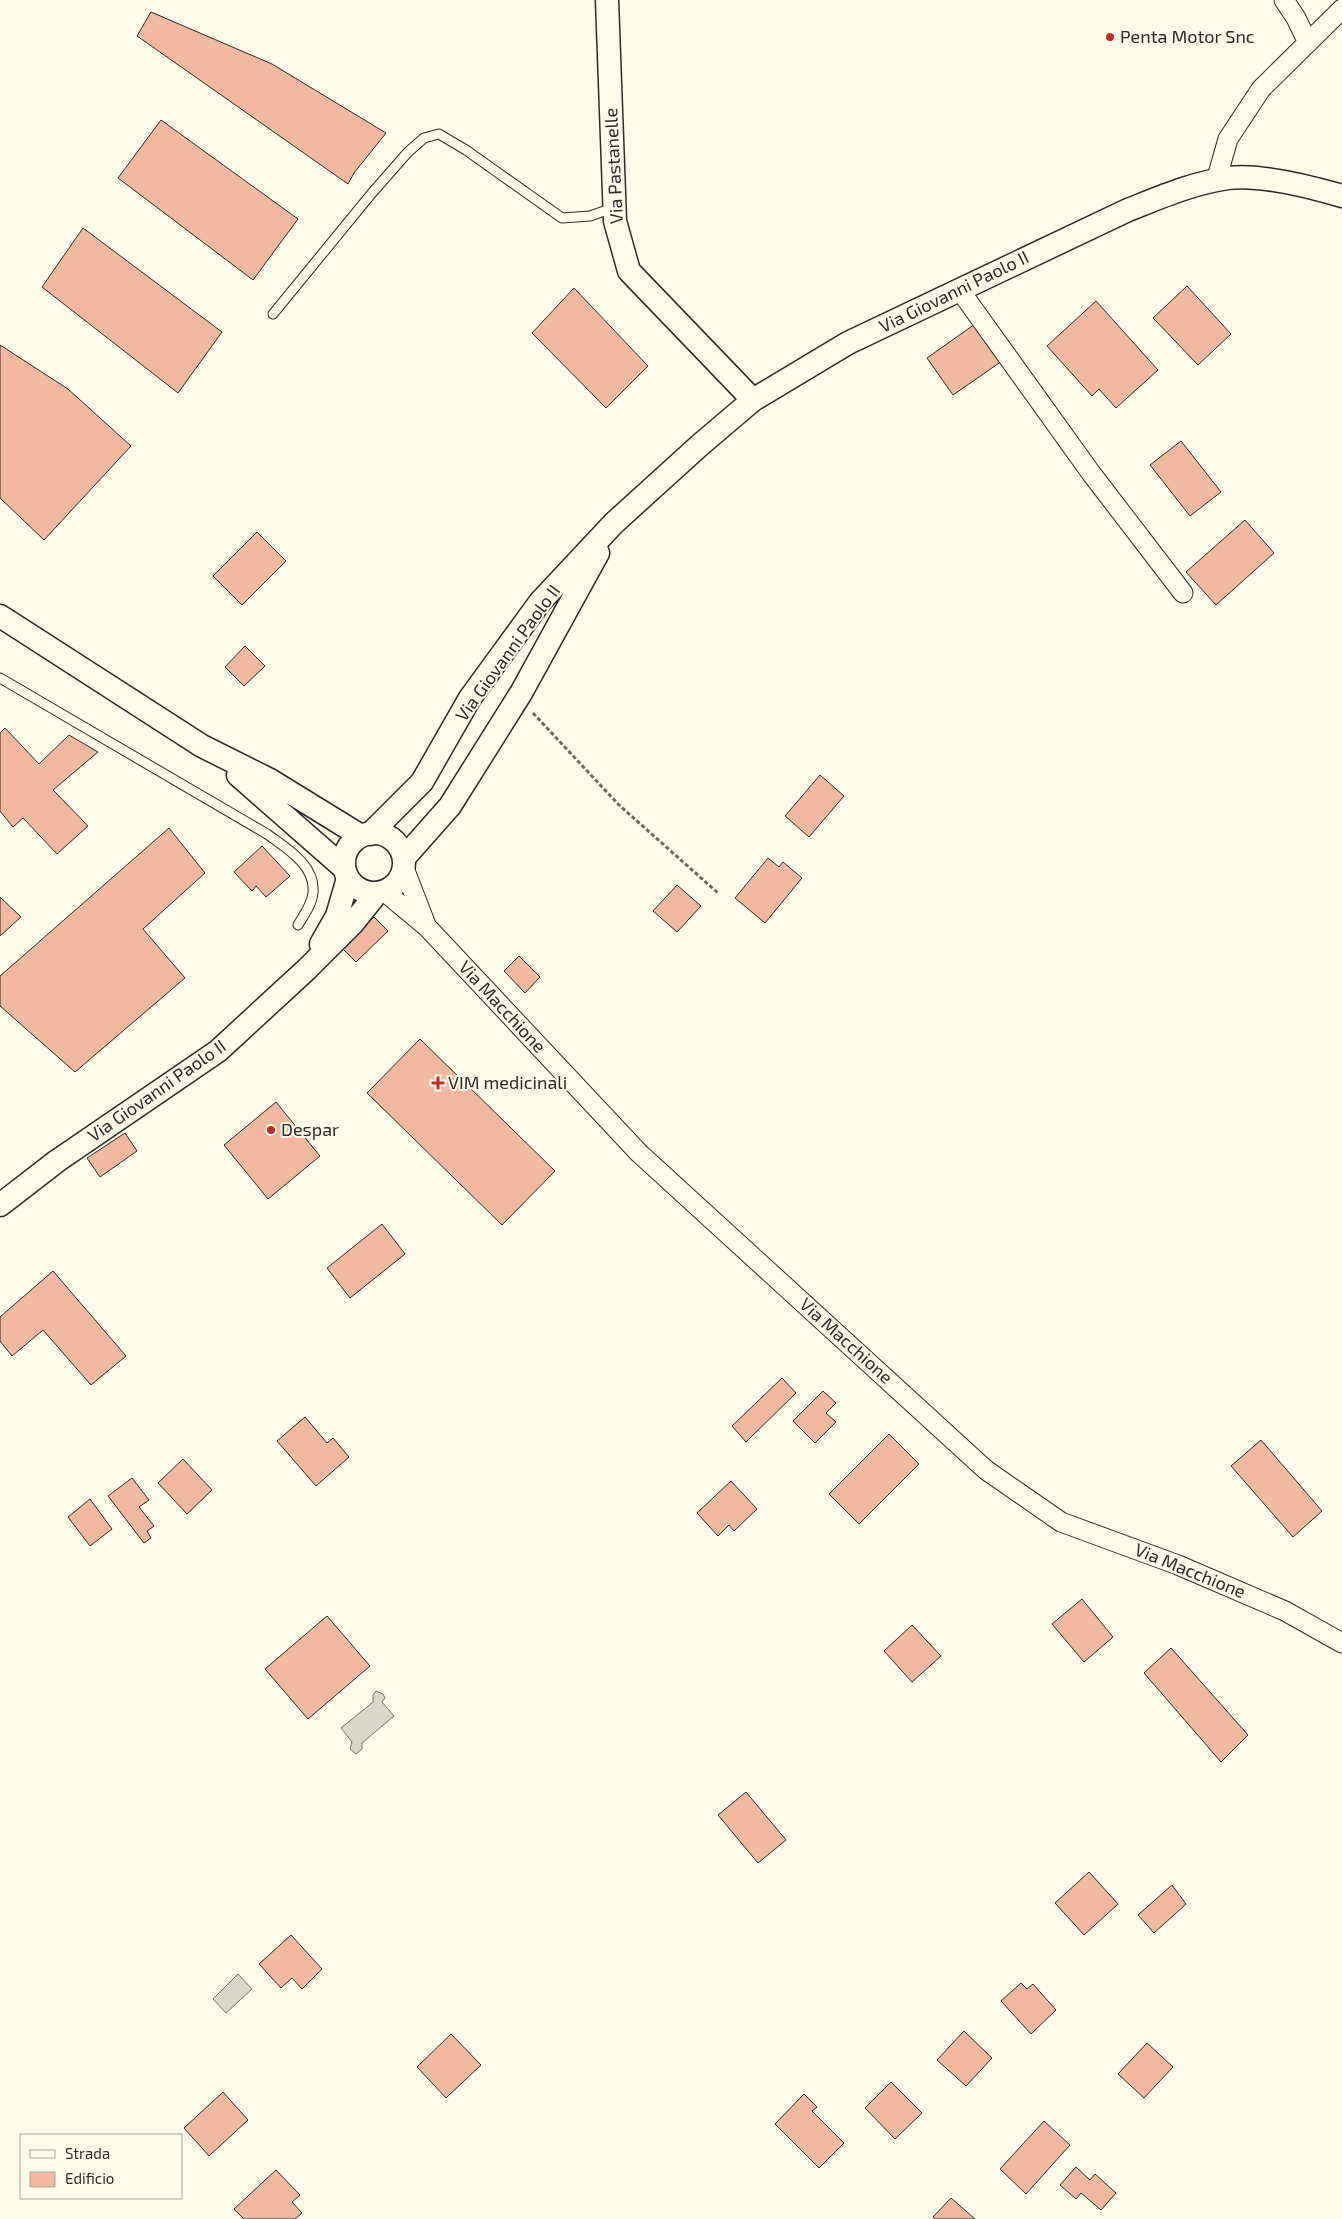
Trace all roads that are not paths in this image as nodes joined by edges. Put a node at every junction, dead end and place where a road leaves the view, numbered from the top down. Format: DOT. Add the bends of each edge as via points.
graph roads {
  1 [pos="606,0"];
  2 [pos="1284,0"];
  3 [pos="1342,9"];
  4 [pos="1308,43"];
  5 [pos="1216,181"];
  6 [pos="1342,196"];
  7 [pos="614,207"];
  8 [pos="959,289"];
  9 [pos="273,314"];
  10 [pos="753,400"];
  11 [pos="614,523"];
  12 [pos="1183,593"];
  13 [pos="0,616"];
  14 [pos="0,678"];
  15 [pos="202,746"];
  16 [pos="366,835"];
  17 [pos="404,863"];
  18 [pos="346,873"];
  19 [pos="381,893"];
  20 [pos="298,925"];
  21 [pos="428,928"];
  22 [pos="306,969"];
  23 [pos="0,1205"];
  24 [pos="1342,1644"];
  1 -- 7 [label="street, Via Pastanelle"];
  2 -- 4 [label="street"];
  3 -- 4 [label="street"];
  4 -- 5 [label="street" via="1261,89 1228,139"];
  5 -- 6 [label="street, Via Giovanni Paolo II" via="1229,178 1274,180"];
  5 -- 8 [label="street, Via Giovanni Paolo II" via="1174,191 1128,210"];
  7 -- 9 [label="lane" via="590,216 562,218 439,134 424,138 372,193"];
  7 -- 10 [label="street, Via Pastanelle" via="629,271"];
  8 -- 10 [label="street, Via Giovanni Paolo II" via="848,343"];
  8 -- 12 [label="street" via="1091,473"];
  10 -- 11 [label="street, Via Giovanni Paolo II"];
  11 -- 16 [label="street, Via Giovanni Paolo II" via="540,602 470,698 422,782"];
  11 -- 17 [label="street, Via Giovanni Paolo II" via="517,699 450,806"];
  13 -- 15 [label="street"];
  14 -- 20 [label="lane" via="267,834 299,858 308,872 313,892"];
  15 -- 16 [label="street" via="270,780"];
  15 -- 18 [label="street" via="266,798"];
  16 -- 17 [label="street" via="388,836 401,850"];
  16 -- 18 [label="street" via="347,849"];
  17 -- 19 [label="street" via="398,882"];
  17 -- 21 [label="street, Via Macchione"];
  18 -- 19 [label="street" via="360,890"];
  18 -- 22 [label="street" via="337,916"];
  19 -- 21 [label="street, Via Macchione"];
  19 -- 22 [label="street, Via Giovanni Paolo II"];
  21 -- 24 [label="street, Via Macchione" via="639,1153 986,1470 1061,1522 1178,1565 1285,1611"];
  22 -- 23 [label="street, Via Giovanni Paolo II" via="218,1051 57,1161"];
}
